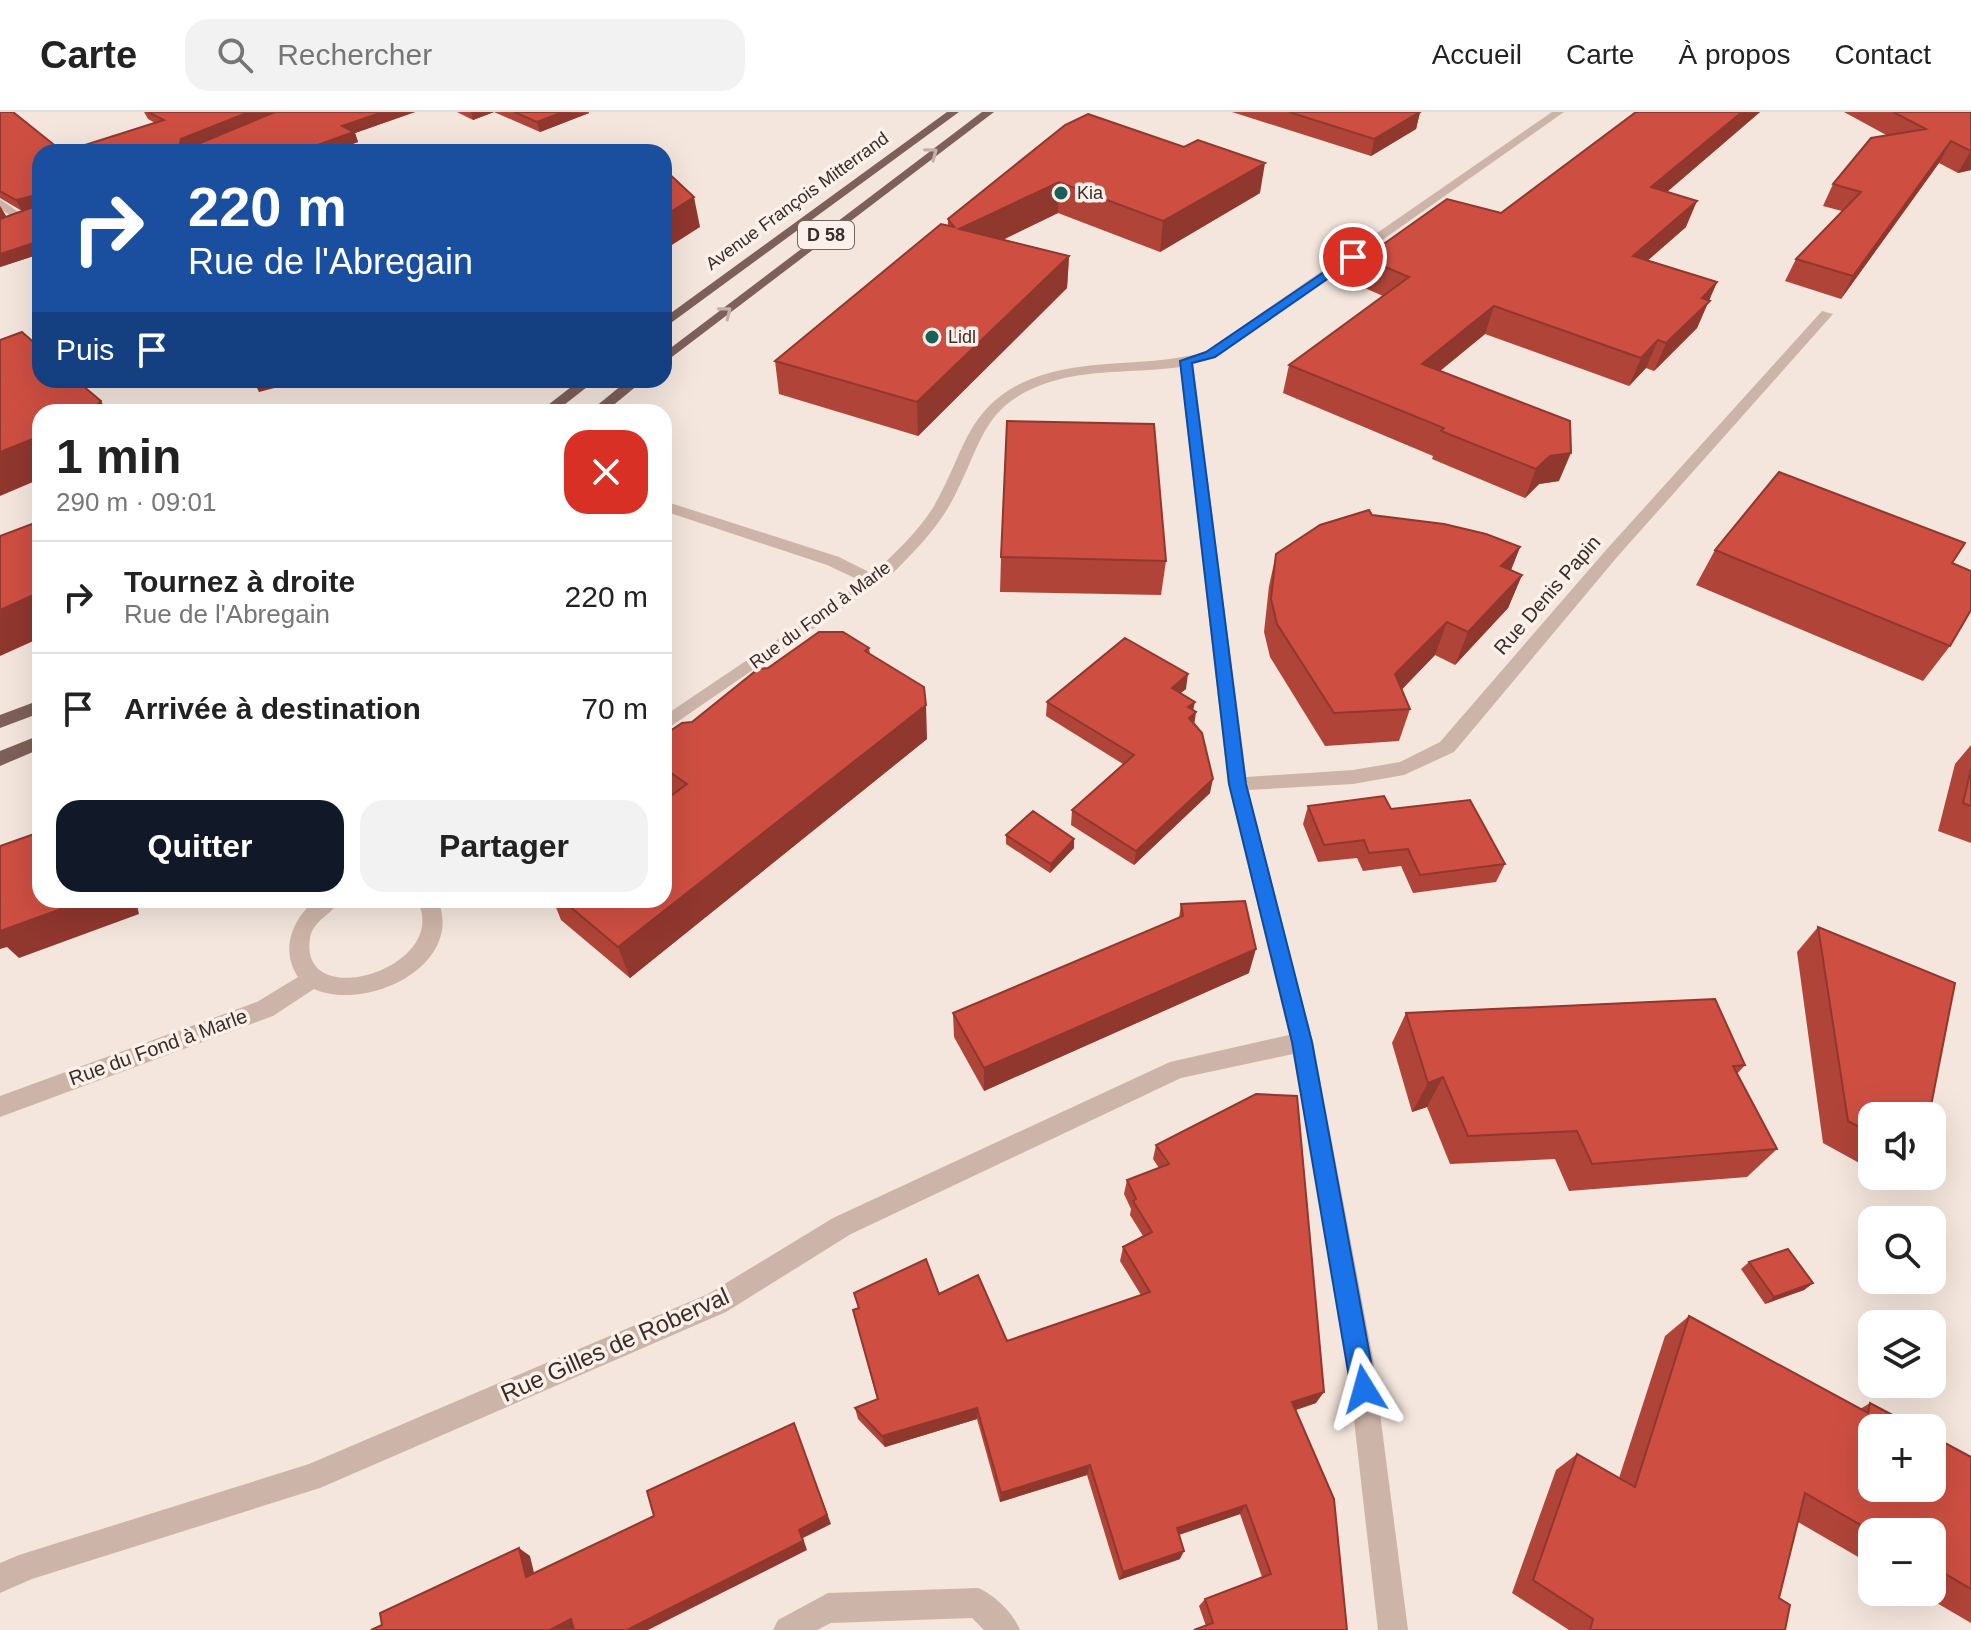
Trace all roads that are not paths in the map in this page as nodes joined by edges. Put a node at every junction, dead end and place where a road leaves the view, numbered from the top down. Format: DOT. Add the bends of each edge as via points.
graph roads {
  1 [pos="954,112"];
  2 [pos="989,112"];
  3 [pos="1559,112"];
  4 [pos="0,202"];
  5 [pos="32,214"];
  6 [pos="1827,314"];
  7 [pos="672,318"];
  8 [pos="672,353"];
  9 [pos="1186,361"];
  10 [pos="578,388"];
  11 [pos="627,388"];
  12 [pos="557,404"];
  13 [pos="606,404"];
  14 [pos="672,509"];
  15 [pos="875,581"];
  16 [pos="32,709"];
  17 [pos="672,720"];
  18 [pos="0,722"];
  19 [pos="32,745"];
  20 [pos="0,759"];
  21 [pos="1237,784"];
  22 [pos="321,908"];
  23 [pos="430,908"];
  24 [pos="312,979"];
  25 [pos="1302,1042"];
  26 [pos="0,1107"];
  27 [pos="0,1578"];
  28 [pos="788,1630"];
  29 [pos="1005,1630"];
  30 [pos="1393,1630"];
  1 -- 7 [label="main road, Avenue François Mitterrand / D 58"];
  8 -- 2 [label="main road, D 58, one-way"];
  3 -- 9 [label="street, Rue du Fond à Marle" via="1210,355"];
  4 -- 5 [label="street" via="15,220"];
  6 -- 21 [label="street, Rue Denis Papin" via="1447,747 1404,768 1353,777"];
  9 -- 15 [label="street, Rue du Fond à Marle" via="1065,373 1010,396 974,429 946,498 924,531"];
  9 -- 21 [label="street"];
  10 -- 12 [label="main road"];
  11 -- 13 [label="main road"];
  14 -- 15 [label="street" via="833,561"];
  15 -- 17 [label="street, Rue du Fond à Marle"];
  16 -- 18 [label="main road"];
  19 -- 20 [label="main road"];
  21 -- 25 [label="street"];
  22 -- 24 [label="street" via="301,933 297,950 301,967"];
  23 -- 24 [label="street" via="432,933 424,950 392,976 349,988"];
  24 -- 26 [label="street, Rue du Fond à Marle" via="265,1009"];
  25 -- 27 [label="street, Rue Gilles de Roberval" via="1178,1069 842,1226 717,1303 310,1478"];
  25 -- 30 [label="street" via="1360,1359"];
  28 -- 29 [label="street" via="828,1608 978,1603"];
}
